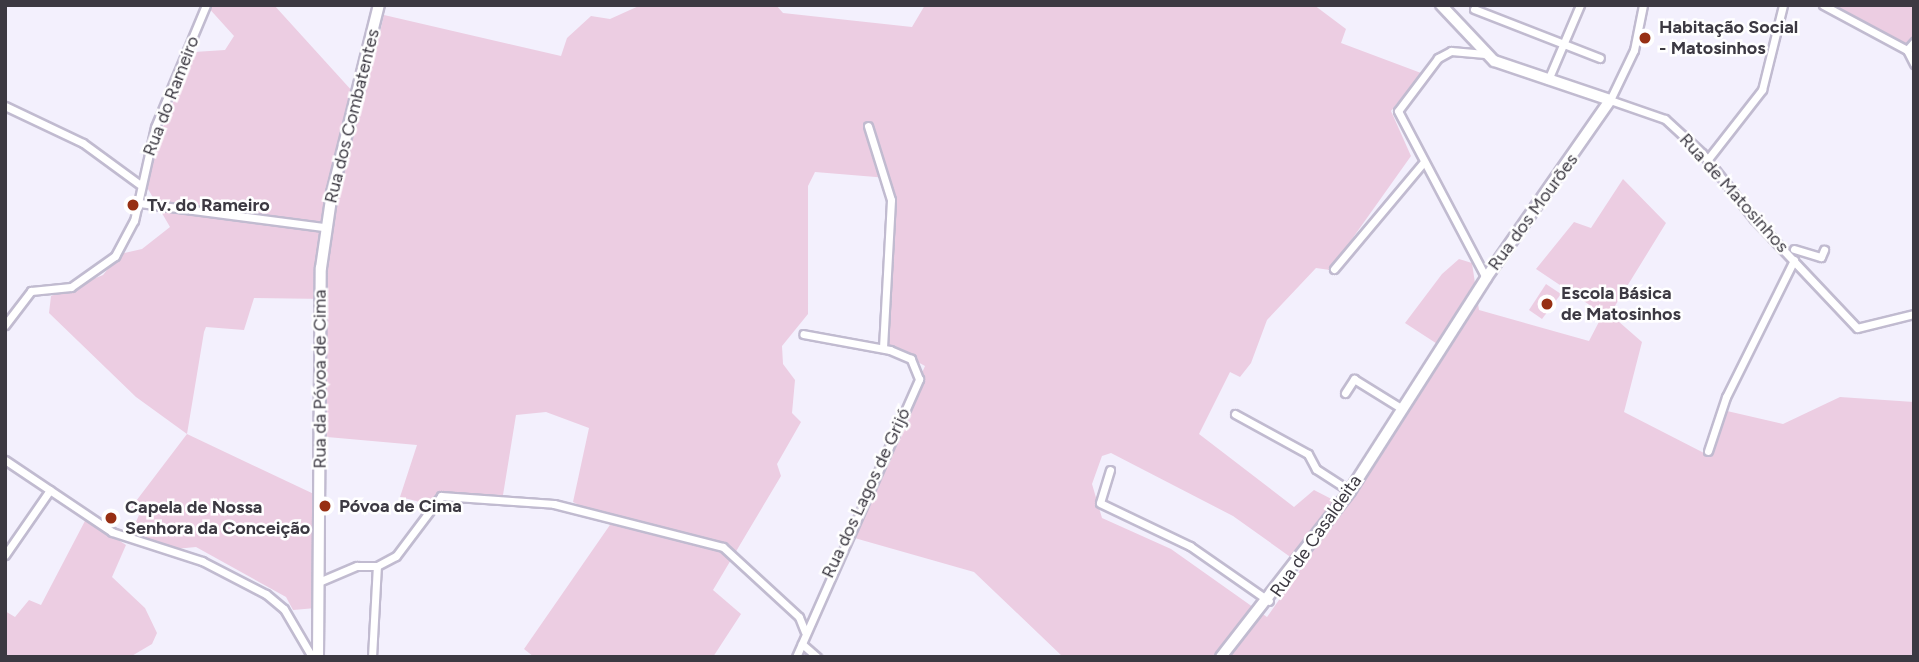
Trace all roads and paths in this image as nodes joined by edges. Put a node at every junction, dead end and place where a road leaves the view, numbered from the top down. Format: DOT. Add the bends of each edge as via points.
graph roads {
  1 [pos="206,5"];
  2 [pos="379,5"];
  3 [pos="1580,5"];
  4 [pos="1643,5"];
  5 [pos="1783,5"];
  6 [pos="1823,5"];
  7 [pos="1448,7"];
  8 [pos="1474,9"];
  9 [pos="1914,42"];
  10 [pos="1564,44"];
  11 [pos="1907,50"];
  12 [pos="1485,54"];
  13 [pos="1600,58"];
  14 [pos="1914,64"];
  15 [pos="1548,80"];
  16 [pos="1610,100"];
  17 [pos="5,106"];
  18 [pos="868,127"];
  19 [pos="1709,159"];
  20 [pos="1423,163"];
  21 [pos="139,184"];
  22 [pos="139,203"];
  23 [pos="326,227"];
  24 [pos="1794,249"];
  25 [pos="1824,250"];
  26 [pos="1794,260"];
  27 [pos="1334,269"];
  28 [pos="1486,278"];
  29 [pos="1914,314"];
  30 [pos="5,325"];
  31 [pos="803,334"];
  32 [pos="883,348"];
  33 [pos="1345,393"];
  34 [pos="1401,408"];
  35 [pos="1236,414"];
  36 [pos="1708,451"];
  37 [pos="5,460"];
  38 [pos="1110,470"];
  39 [pos="51,490"];
  40 [pos="1350,491"];
  41 [pos="5,555"];
  42 [pos="376,566"];
  43 [pos="321,582"];
  44 [pos="1269,602"];
  45 [pos="805,632"];
  46 [pos="802,644"];
  47 [pos="312,657"];
  48 [pos="318,657"];
  49 [pos="372,657"];
  50 [pos="796,657"];
  51 [pos="817,657"];
  52 [pos="1221,657"];
  1 -- 21 [label="street, Rua do Rameiro" via="155,127"];
  2 -- 23 [label="street, Rua dos Combatentes"];
  3 -- 10 [label="street"];
  4 -- 16 [label="street, Rua dos Mourões" via="1634,50"];
  5 -- 19 [label="street" via="1762,90"];
  6 -- 11 [label="street"];
  7 -- 12 [label="street"];
  8 -- 10 [label="street"];
  9 -- 11 [label="street"];
  10 -- 13 [label="street"];
  10 -- 15 [label="street"];
  11 -- 14 [label="street"];
  12 -- 15 [label="street"];
  12 -- 20 [label="street" via="1451,51 1438,58 1398,111"];
  15 -- 16 [label="street"];
  16 -- 19 [label="street, Rua de Matosinhos" via="1664,119"];
  16 -- 28 [label="street, Rua dos Mourões"];
  17 -- 21 [label="street" via="83,144"];
  18 -- 32 [label="street" via="891,200"];
  19 -- 26 [label="street, Rua de Matosinhos"];
  20 -- 27 [label="street"];
  20 -- 28 [label="street"];
  21 -- 22 [label="street, Rua do Rameiro"];
  22 -- 23 [label="street"];
  22 -- 30 [label="street, Rua do Rameiro" via="116,256 71,287 31,292"];
  23 -- 43 [label="street, Rua da Póvoa de Cima" via="319,337"];
  24 -- 25 [label="street" via="1821,257"];
  26 -- 29 [label="street, Rua de Matosinhos" via="1857,328"];
  26 -- 36 [label="street" via="1726,397"];
  28 -- 34 [label="street, Rua dos Mourões"];
  31 -- 32 [label="street, Rua dos Lagos de Grijó"];
  32 -- 45 [label="street, Rua dos Lagos de Grijó" via="911,359 919,379"];
  33 -- 34 [label="street" via="1354,379"];
  34 -- 40 [label="street, Rua de Casaldeita"];
  35 -- 40 [label="street" via="1308,454 1316,469"];
  37 -- 39 [label="street"];
  38 -- 44 [label="street" via="1100,503 1190,546"];
  39 -- 41 [label="street"];
  39 -- 47 [label="street" via="136,544 202,561 266,594 284,609"];
  40 -- 44 [label="street, Rua de Casaldeita"];
  42 -- 43 [label="street" via="357,566"];
  42 -- 45 [label="street" via="396,556 441,496 554,504 723,547 791,608"];
  42 -- 49 [label="street"];
  43 -- 48 [label="street, Rua da Póvoa de Cima"];
  44 -- 52 [label="street, Rua de Casaldeita"];
  45 -- 46 [label="street, Rua dos Lagos de Grijó"];
  46 -- 50 [label="street, Rua dos Lagos de Grijó"];
  46 -- 51 [label="street"];
}
